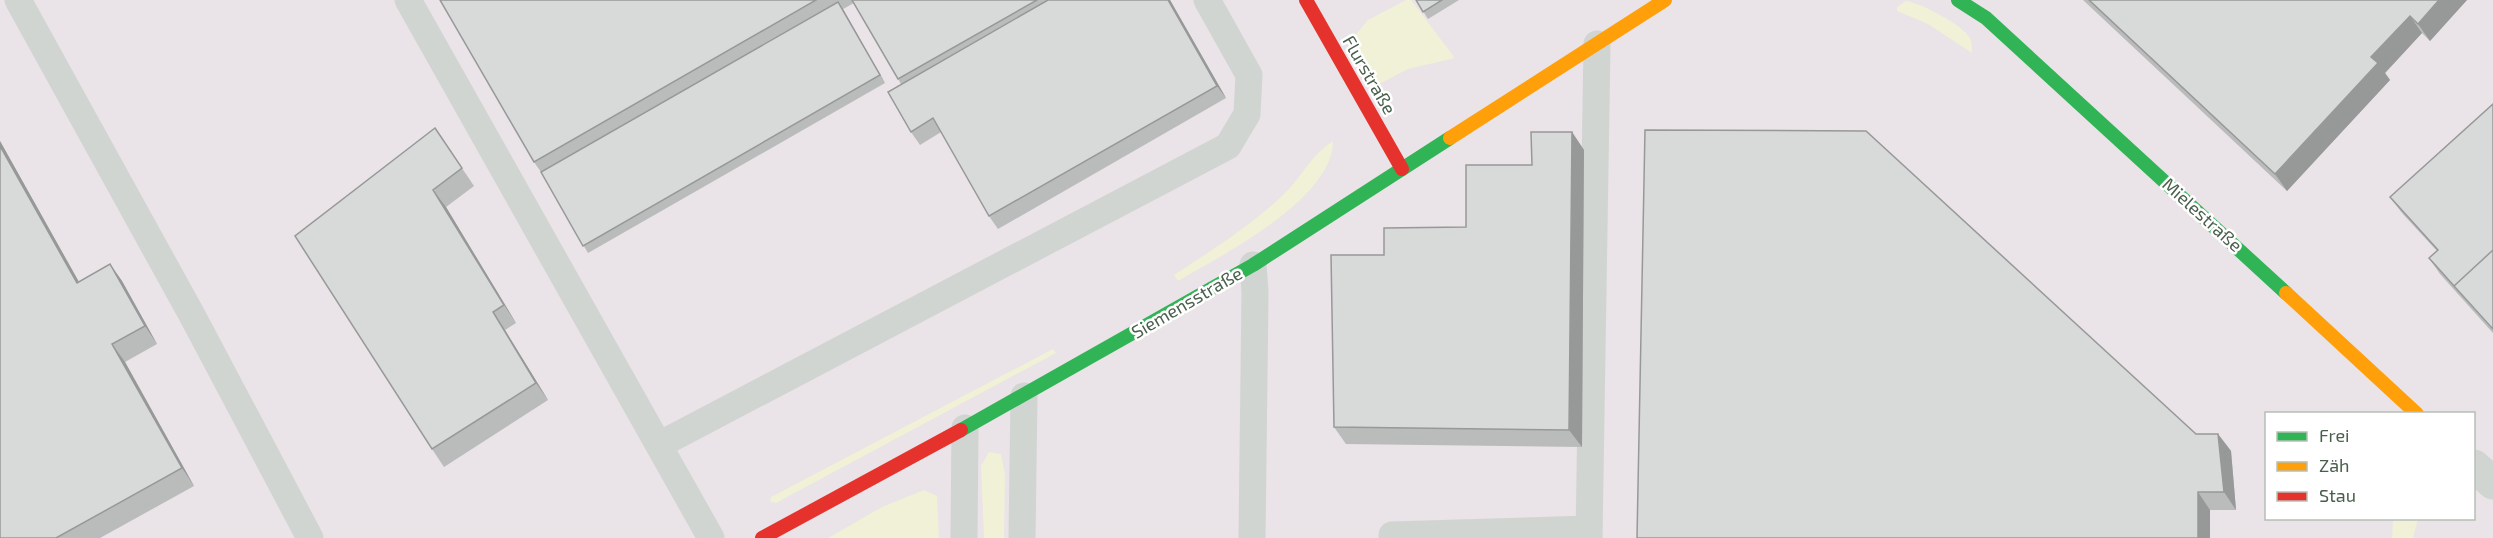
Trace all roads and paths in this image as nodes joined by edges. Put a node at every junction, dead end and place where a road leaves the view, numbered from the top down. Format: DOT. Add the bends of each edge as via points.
graph roads {
  1 [pos="18,0"];
  2 [pos="408,0"];
  3 [pos="1207,0"];
  4 [pos="1306,0"];
  5 [pos="1665,0"];
  6 [pos="1958,0"];
  7 [pos="1980,9"];
  8 [pos="1597,44"];
  9 [pos="1402,169"];
  10 [pos="1253,265"];
  11 [pos="1024,396"];
  12 [pos="2415,412"];
  13 [pos="965,428"];
  14 [pos="659,445"];
  15 [pos="2475,467"];
  16 [pos="2493,483"];
  17 [pos="1589,533"];
  18 [pos="1392,535"];
  19 [pos="310,538"];
  20 [pos="711,538"];
  21 [pos="762,538"];
  22 [pos="964,538"];
  23 [pos="1022,538"];
  24 [pos="1252,538"];
  1 -- 19 [label="lane"];
  2 -- 14 [label="lane"];
  3 -- 14 [label="lane" via="1249,75 1247,114 1228,146"];
  4 -- 9 [label="street, Flurstraße"];
  5 -- 8 [label="street, Siemensstraße"];
  6 -- 7 [label="street, Mielestraße"];
  7 -- 12 [label="street, Mielestraße"];
  8 -- 9 [label="street, Siemensstraße"];
  8 -- 17 [label="lane"];
  9 -- 10 [label="street, Siemensstraße"];
  10 -- 11 [label="street, Siemensstraße"];
  10 -- 24 [label="lane"];
  11 -- 13 [label="street, Siemensstraße"];
  11 -- 23 [label="lane"];
  13 -- 21 [label="street, Siemensstraße"];
  13 -- 22 [label="lane"];
  14 -- 20 [label="lane"];
  15 -- 16 [label="street"];
  17 -- 18 [label="lane"];
}
